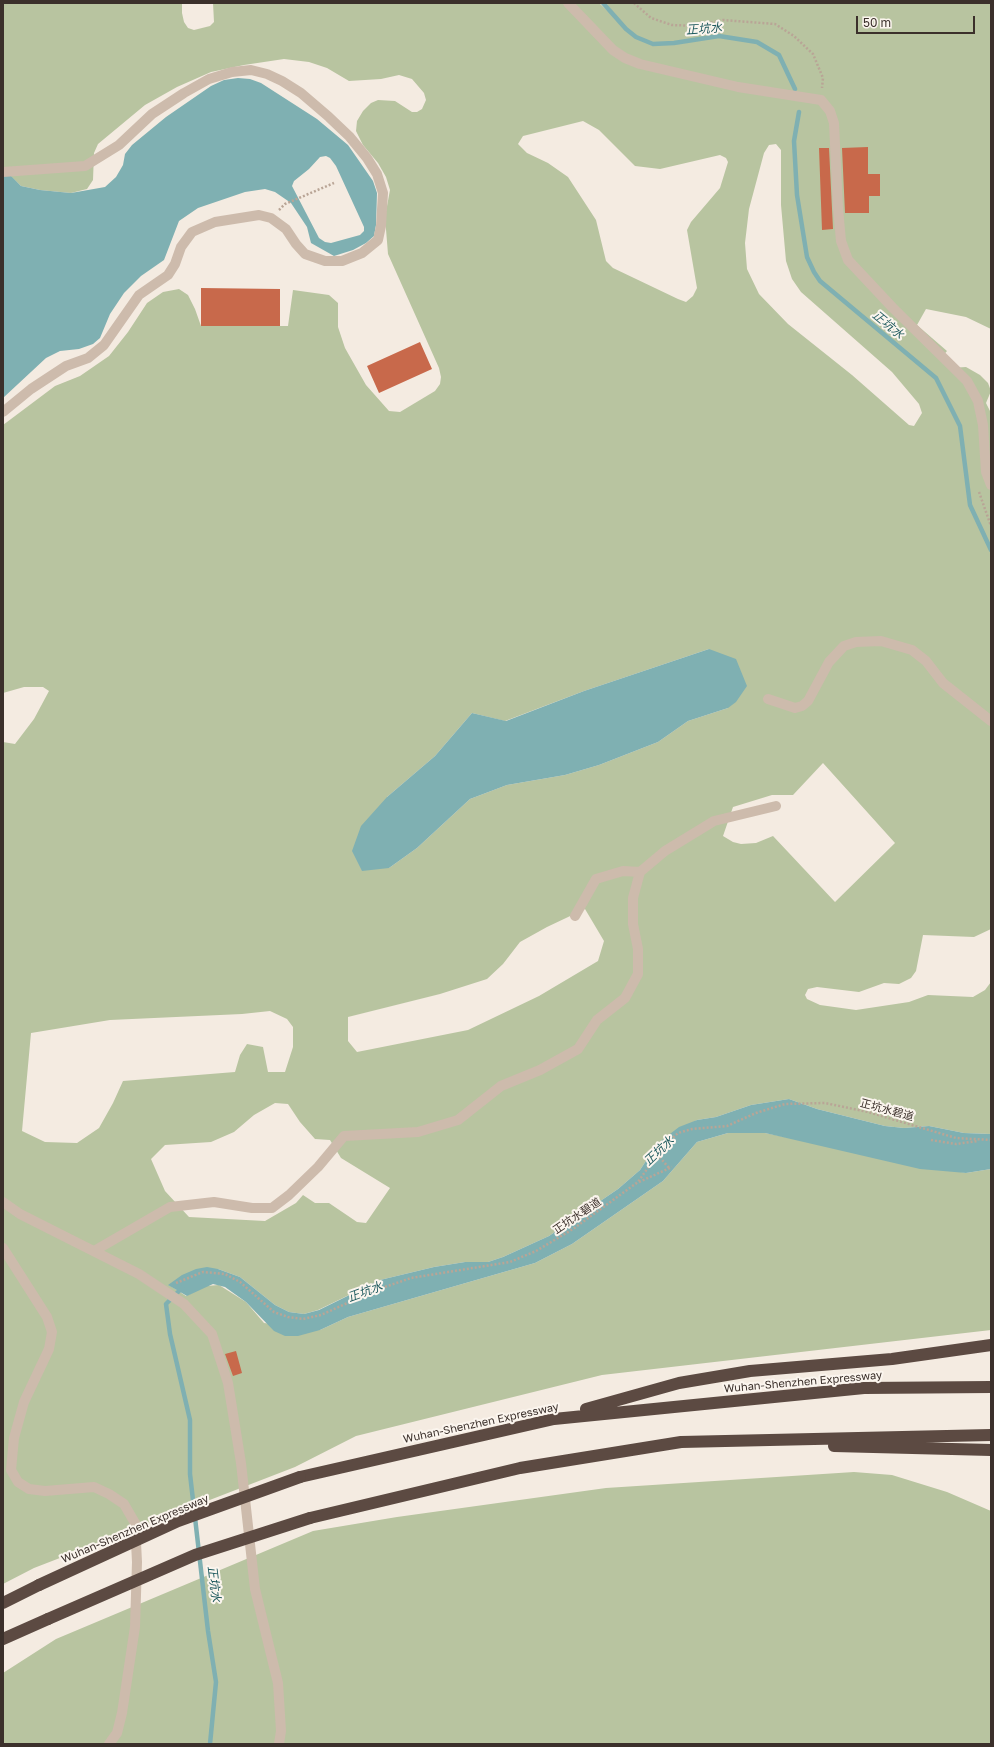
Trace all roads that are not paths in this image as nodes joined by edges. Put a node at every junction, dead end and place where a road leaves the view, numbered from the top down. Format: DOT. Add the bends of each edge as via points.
graph roads {
  1 [pos="568,3"];
  2 [pos="3,172"];
  3 [pos="3,412"];
  4 [pos="991,485"];
  5 [pos="768,699"];
  6 [pos="991,721"];
  7 [pos="776,806"];
  8 [pos="640,872"];
  9 [pos="574,916"];
  10 [pos="3,1202"];
  11 [pos="3,1248"];
  12 [pos="94,1251"];
  13 [pos="991,1345"];
  14 [pos="991,1387"];
  15 [pos="554,1418"];
  16 [pos="991,1435"];
  17 [pos="681,1442"];
  18 [pos="991,1450"];
  19 [pos="7,1472"];
  20 [pos="3,1603"];
  21 [pos="3,1639"];
  22 [pos="109,1744"];
  23 [pos="279,1744"];
  1 -- 4 [label="street" via="612,50 640,64 738,87 821,100 830,111 834,122 841,241 848,260 967,381 978,401 984,425 986,472"];
  2 -- 3 [label="street" via="85,166 119,144 152,114 184,93 232,72 251,70 282,81 301,93 334,122 367,158 377,174 383,193 378,240 362,253 342,261 325,261 305,254 286,230 271,218 259,215 215,222 192,232 181,247 168,275 140,295 104,345 88,358 66,366 31,389"];
  5 -- 6 [label="street" via="795,708 802,706 808,701 829,662 844,646 856,642 881,640 912,650 926,660 943,683"];
  7 -- 8 [label="street" via="714,821 665,851"];
  8 -- 9 [label="street" via="623,871 596,879"];
  8 -- 12 [label="street" via="633,898 632,924 638,949 638,974 625,998 597,1020 578,1049 540,1070 501,1086 458,1120 418,1132 344,1136 318,1167 272,1208 252,1208 214,1202 170,1207"];
  10 -- 12 [label="street" via="20,1214"];
  11 -- 19 [label="street" via="47,1317 52,1332 48,1349 24,1402"];
  12 -- 23 [label="street" via="139,1274 180,1301 212,1334 228,1383 242,1463 255,1589 278,1683 281,1731"];
  13 -- 15 [label="highway" via="924,1355 734,1374 679,1383"];
  14 -- 15 [label="highway, Wuhan-Shenzhen Expressway" via="864,1388"];
  15 -- 20 [label="highway, Wuhan-Shenzhen Expressway, bridge" via="300,1477 178,1522"];
  16 -- 17 [label="highway"];
  17 -- 18 [label="highway"];
  17 -- 21 [label="highway, bridge" via="520,1468 310,1518 195,1555"];
  19 -- 22 [label="street" via="29,1488 45,1491 94,1487 124,1504 135,1523 135,1627 122,1713 117,1733"];
}
